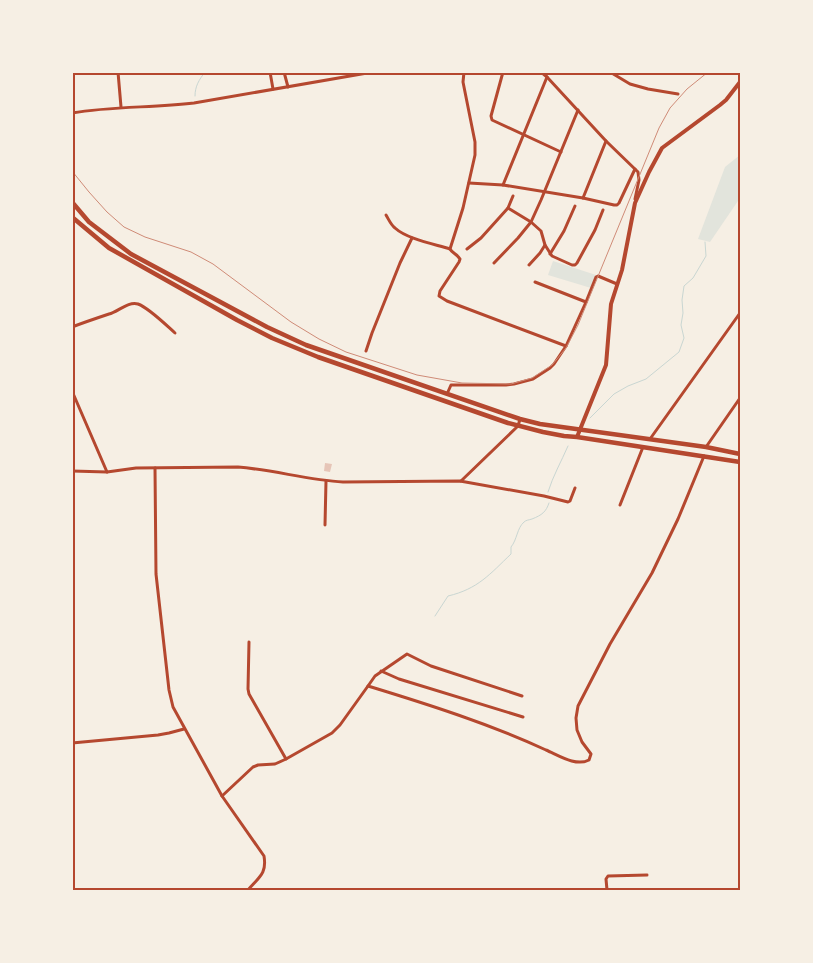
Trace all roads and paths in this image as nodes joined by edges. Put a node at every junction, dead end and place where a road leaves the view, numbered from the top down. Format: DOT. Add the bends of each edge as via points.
graph roads {
  1 [pos="118,72"];
  2 [pos="270,72"];
  3 [pos="284,72"];
  4 [pos="373,72"];
  5 [pos="464,72"];
  6 [pos="503,72"];
  7 [pos="541,72"];
  8 [pos="610,72"];
  9 [pos="547,77"];
  10 [pos="740,82"];
  11 [pos="288,87"];
  12 [pos="273,89"];
  13 [pos="678,94"];
  14 [pos="120,107"];
  15 [pos="578,110"];
  16 [pos="72,114"];
  17 [pos="524,134"];
  18 [pos="606,141"];
  19 [pos="561,152"];
  20 [pos="635,169"];
  21 [pos="469,183"];
  22 [pos="503,185"];
  23 [pos="545,192"];
  24 [pos="513,196"];
  25 [pos="583,198"];
  26 [pos="72,202"];
  27 [pos="635,203"];
  28 [pos="575,206"];
  29 [pos="508,208"];
  30 [pos="603,210"];
  31 [pos="386,215"];
  32 [pos="72,217"];
  33 [pos="531,222"];
  34 [pos="412,238"];
  35 [pos="545,245"];
  36 [pos="450,249"];
  37 [pos="467,249"];
  38 [pos="550,254"];
  39 [pos="494,263"];
  40 [pos="529,265"];
  41 [pos="535,282"];
  42 [pos="617,284"];
  43 [pos="586,302"];
  44 [pos="740,313"];
  45 [pos="72,327"];
  46 [pos="175,333"];
  47 [pos="566,346"];
  48 [pos="366,350"];
  49 [pos="72,392"];
  50 [pos="447,394"];
  51 [pos="740,398"];
  52 [pos="483,407"];
  53 [pos="480,414"];
  54 [pos="520,419"];
  55 [pos="518,426"];
  56 [pos="580,430"];
  57 [pos="577,437"];
  58 [pos="650,440"];
  59 [pos="643,447"];
  60 [pos="706,447"];
  61 [pos="740,454"];
  62 [pos="704,456"];
  63 [pos="740,462"];
  64 [pos="155,468"];
  65 [pos="72,472"];
  66 [pos="106,472"];
  67 [pos="326,481"];
  68 [pos="460,481"];
  69 [pos="575,488"];
  70 [pos="620,504"];
  71 [pos="324,525"];
  72 [pos="249,642"];
  73 [pos="381,671"];
  74 [pos="368,686"];
  75 [pos="522,696"];
  76 [pos="523,717"];
  77 [pos="184,728"];
  78 [pos="72,743"];
  79 [pos="286,759"];
  80 [pos="222,796"];
  81 [pos="647,875"];
  82 [pos="248,890"];
  83 [pos="607,890"];
  1 -- 14 [label="street"];
  2 -- 12 [label="street"];
  3 -- 11 [label="street"];
  4 -- 11 [label="street"];
  5 -- 21 [label="street" via="463,82 476,148"];
  6 -- 17 [label="street" via="492,120"];
  7 -- 9 [label="street"];
  8 -- 13 [label="street" via="630,84"];
  9 -- 15 [label="street"];
  9 -- 17 [label="street"];
  10 -- 27 [label="street" via="726,100 662,148"];
  11 -- 12 [label="street"];
  12 -- 14 [label="street" via="194,103"];
  14 -- 16 [label="street"];
  15 -- 18 [label="street"];
  15 -- 19 [label="street"];
  17 -- 19 [label="street"];
  17 -- 22 [label="street"];
  18 -- 20 [label="street"];
  18 -- 25 [label="street"];
  19 -- 23 [label="street"];
  20 -- 25 [label="street" via="617,205"];
  20 -- 27 [label="street" via="639,176"];
  21 -- 22 [label="street"];
  21 -- 36 [label="street"];
  22 -- 23 [label="street"];
  23 -- 25 [label="street"];
  23 -- 33 [label="street"];
  24 -- 29 [label="street"];
  26 -- 50 [label="main road" via="89,222 131,254 268,327 306,345"];
  27 -- 42 [label="street"];
  28 -- 38 [label="street"];
  29 -- 33 [label="street"];
  29 -- 37 [label="street"];
  30 -- 38 [label="street" via="575,265"];
  31 -- 34 [label="street" via="393,227"];
  32 -- 53 [label="main road" via="109,248 272,338"];
  33 -- 35 [label="street" via="541,231"];
  33 -- 39 [label="street"];
  34 -- 36 [label="street"];
  34 -- 48 [label="street"];
  35 -- 38 [label="street"];
  35 -- 40 [label="street"];
  36 -- 47 [label="street" via="460,258 440,291 440,298"];
  41 -- 43 [label="street"];
  42 -- 43 [label="street" via="596,277"];
  42 -- 56 [label="street" via="610,304 606,366"];
  43 -- 47 [label="street"];
  44 -- 58 [label="street"];
  45 -- 46 [label="street" via="137,304"];
  47 -- 50 [label="street" via="554,364 533,379 506,385 451,385"];
  49 -- 66 [label="street"];
  50 -- 52 [label="main road"];
  51 -- 60 [label="street"];
  52 -- 53 [label="main road"];
  52 -- 54 [label="main road"];
  53 -- 55 [label="main road"];
  54 -- 55 [label="street"];
  54 -- 56 [label="main road"];
  55 -- 57 [label="main road"];
  55 -- 68 [label="street"];
  56 -- 57 [label="street"];
  56 -- 58 [label="main road"];
  57 -- 59 [label="main road"];
  58 -- 60 [label="main road"];
  59 -- 62 [label="main road"];
  59 -- 70 [label="street"];
  60 -- 61 [label="main road"];
  62 -- 63 [label="main road"];
  62 -- 74 [label="street" via="652,573 578,706 577,730 591,754 589,760 582,762 564,758 518,737"];
  64 -- 66 [label="street"];
  64 -- 67 [label="street" via="252,468"];
  64 -- 77 [label="street" via="156,574 169,690"];
  65 -- 66 [label="street"];
  67 -- 68 [label="street"];
  67 -- 71 [label="street"];
  68 -- 69 [label="street" via="568,502"];
  72 -- 79 [label="street" via="249,692"];
  73 -- 74 [label="street"];
  73 -- 75 [label="street" via="407,654 431,666"];
  73 -- 76 [label="street"];
  74 -- 79 [label="street" via="337,729"];
  77 -- 78 [label="street" via="158,735"];
  77 -- 80 [label="street"];
  79 -- 80 [label="street" via="270,765 258,764"];
  80 -- 82 [label="street" via="264,856 263,873"];
  81 -- 83 [label="street" via="608,876"];
}
